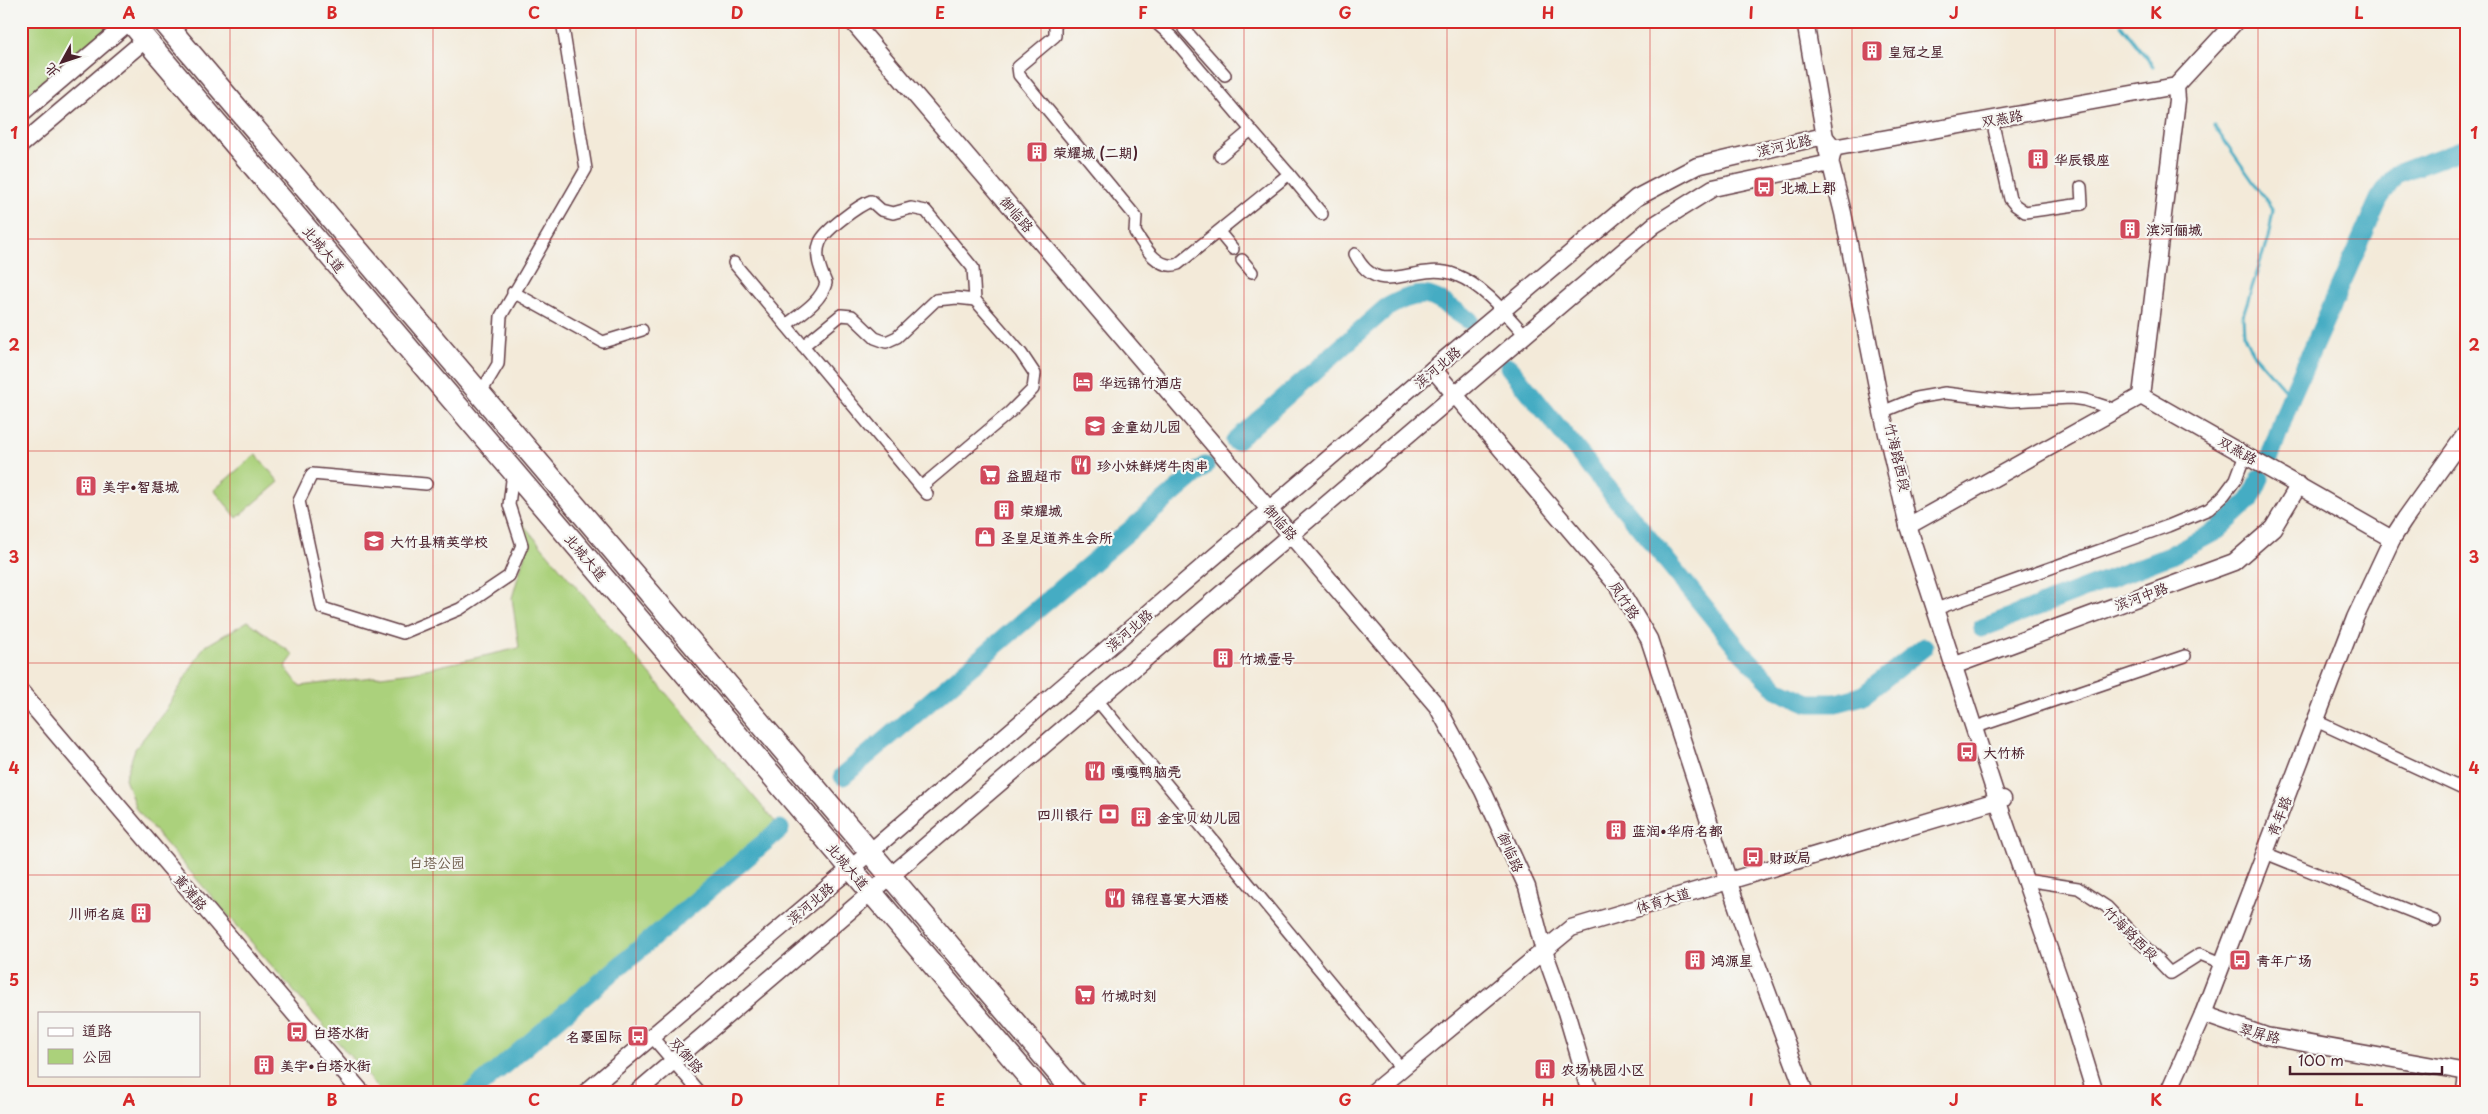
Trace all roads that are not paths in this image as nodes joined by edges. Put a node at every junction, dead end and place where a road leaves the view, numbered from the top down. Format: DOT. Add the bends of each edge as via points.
graph roads {
  1 [pos="131,21"];
  2 [pos="562,21"];
  3 [pos="852,21"];
  4 [pos="1055,21"];
  5 [pos="1154,21"];
  6 [pos="1185,21"];
  7 [pos="1805,21"];
  8 [pos="1812,21"];
  9 [pos="2236,21"];
  10 [pos="166,22"];
  11 [pos="146,39"];
  12 [pos="1225,75"];
  13 [pos="2176,86"];
  14 [pos="21,114"];
  15 [pos="1992,120"];
  16 [pos="1252,130"];
  17 [pos="21,145"];
  18 [pos="1829,149"];
  19 [pos="1220,156"];
  20 [pos="1289,174"];
  21 [pos="2081,187"];
  22 [pos="1322,214"];
  23 [pos="1219,232"];
  24 [pos="1233,249"];
  25 [pos="1354,254"];
  26 [pos="1242,260"];
  27 [pos="734,263"];
  28 [pos="1252,272"];
  29 [pos="513,292"];
  30 [pos="975,300"];
  31 [pos="1501,312"];
  32 [pos="786,326"];
  33 [pos="642,330"];
  34 [pos="1523,337"];
  35 [pos="803,346"];
  36 [pos="1433,370"];
  37 [pos="480,394"];
  38 [pos="1455,395"];
  39 [pos="2141,396"];
  40 [pos="2116,410"];
  41 [pos="1885,411"];
  42 [pos="2467,432"];
  43 [pos="2246,455"];
  44 [pos="513,472"];
  45 [pos="426,484"];
  46 [pos="2299,486"];
  47 [pos="1270,510"];
  48 [pos="1910,524"];
  49 [pos="1291,534"];
  50 [pos="2392,539"];
  51 [pos="1938,608"];
  52 [pos="2185,656"];
  53 [pos="1956,665"];
  54 [pos="21,692"];
  55 [pos="1096,700"];
  56 [pos="2316,721"];
  57 [pos="1976,727"];
  58 [pos="2467,791"];
  59 [pos="2001,800"];
  60 [pos="870,852"];
  61 [pos="2265,852"];
  62 [pos="851,868"];
  63 [pos="891,877"];
  64 [pos="2029,880"];
  65 [pos="1729,881"];
  66 [pos="871,892"];
  67 [pos="2435,921"];
  68 [pos="1544,950"];
  69 [pos="2222,963"];
  70 [pos="2203,1014"];
  71 [pos="652,1037"];
  72 [pos="673,1062"];
  73 [pos="1401,1068"];
  74 [pos="2466,1072"];
  75 [pos="362,1093"];
  76 [pos="585,1093"];
  77 [pos="636,1093"];
  78 [pos="700,1093"];
  79 [pos="1042,1093"];
  80 [pos="1075,1093"];
  81 [pos="1372,1093"];
  82 [pos="1590,1093"];
  83 [pos="1805,1093"];
  84 [pos="2095,1093"];
  85 [pos="2101,1093"];
  86 [pos="2168,1093"];
  87 [pos="2462,1093"];
  1 -- 10 [label="street"];
  1 -- 11 [label="highway, 北城大道"];
  1 -- 14 [label="street"];
  2 -- 29 [label="street" via="586,169"];
  3 -- 47 [label="street, 御临路"];
  4 -- 23 [label="street" via="1054,36 1018,66 1019,75 1136,216 1134,232 1157,260 1171,266"];
  5 -- 16 [label="street" via="1172,37"];
  6 -- 12 [label="street" via="1184,29"];
  7 -- 18 [label="street, 竹海路西段"];
  8 -- 18 [label="street, 竹海路西段"];
  9 -- 13 [label="street"];
  10 -- 11 [label="highway"];
  10 -- 37 [label="highway, 北城大道"];
  11 -- 17 [label="street"];
  11 -- 44 [label="highway, 北城大道"];
  13 -- 15 [label="street, 双燕路"];
  13 -- 39 [label="street" via="2177,100"];
  15 -- 18 [label="street, 双燕路"];
  15 -- 21 [label="street" via="2010,199 2015,206 2025,212 2082,204"];
  16 -- 19 [label="street"];
  16 -- 20 [label="street"];
  18 -- 31 [label="street, 滨河北路" via="1697,166 1636,198"];
  18 -- 34 [label="street, 滨河北路" via="1713,188 1654,225"];
  18 -- 41 [label="street, 竹海路西段"];
  20 -- 22 [label="street"];
  20 -- 23 [label="street"];
  23 -- 24 [label="street"];
  25 -- 31 [label="street" via="1368,274 1376,278 1388,280 1429,271 1455,274"];
  26 -- 28 [label="street"];
  27 -- 32 [label="street"];
  29 -- 33 [label="street" via="603,342"];
  29 -- 37 [label="street" via="500,316 498,364"];
  30 -- 32 [label="street" via="973,268 926,211 911,208 893,213 880,210 871,201 861,204 820,241 818,253 826,283 824,289"];
  30 -- 35 [label="street" via="936,300 897,337 886,342 874,338 852,316 841,315"];
  30 -- 35 [label="street" via="1035,374 1033,389 924,491"];
  31 -- 34 [label="street"];
  31 -- 36 [label="street, 滨河北路"];
  32 -- 35 [label="street"];
  34 -- 38 [label="street, 滨河北路"];
  36 -- 38 [label="street, 凤竹路"];
  36 -- 47 [label="street, 滨河北路"];
  37 -- 60 [label="highway, 北城大道"];
  38 -- 49 [label="street, 滨河北路"];
  38 -- 65 [label="street, 凤竹路" via="1617,585 1649,640"];
  39 -- 40 [label="street"];
  39 -- 43 [label="street, 双燕路"];
  40 -- 41 [label="street" via="2070,398 2011,401 1945,393 1916,398"];
  40 -- 48 [label="street"];
  41 -- 48 [label="street, 竹海路西段"];
  42 -- 50 [label="street, 青年路"];
  43 -- 46 [label="street, 双燕路"];
  43 -- 51 [label="street" via="2236,479 2209,509"];
  44 -- 45 [label="street" via="508,500 522,545 510,576 460,609 403,633 322,608 299,501 312,474"];
  44 -- 62 [label="highway, 北城大道"];
  46 -- 50 [label="street"];
  46 -- 53 [label="street, 滨河中路" via="2273,528 2234,562"];
  47 -- 49 [label="street, 御临路"];
  47 -- 60 [label="street, 滨河北路"];
  48 -- 51 [label="street, 竹海路西段"];
  49 -- 55 [label="street, 滨河北路"];
  49 -- 68 [label="street, 御临路" via="1437,706 1483,790 1526,887"];
  50 -- 56 [label="street, 青年路" via="2355,618"];
  51 -- 53 [label="street, 竹海路西段"];
  52 -- 57 [label="street"];
  53 -- 57 [label="street, 竹海路西段"];
  54 -- 75 [label="street, 黄滩路"];
  55 -- 63 [label="street, 滨河北路"];
  55 -- 73 [label="street"];
  56 -- 58 [label="street"];
  56 -- 61 [label="street, 青年路"];
  57 -- 59 [label="street, 竹海路西段"];
  59 -- 64 [label="street, 竹海路西段"];
  59 -- 65 [label="street, 体育大道"];
  60 -- 62 [label="street, 滨河北路"];
  60 -- 63 [label="highway, 北城大道"];
  61 -- 67 [label="street"];
  61 -- 69 [label="street, 青年路"];
  62 -- 66 [label="highway, 北城大道"];
  62 -- 71 [label="street, 滨河北路"];
  63 -- 66 [label="street, 滨河北路"];
  63 -- 80 [label="highway, 北城大道"];
  64 -- 69 [label="street, 竹海路西段" via="2078,888 2107,906 2170,973 2200,954"];
  64 -- 84 [label="street, 竹海路西段"];
  64 -- 85 [label="street, 竹海路西段" via="2071,994"];
  65 -- 68 [label="street, 体育大道" via="1571,928"];
  65 -- 83 [label="street, 凤竹路"];
  66 -- 72 [label="street, 滨河北路"];
  66 -- 79 [label="highway, 北城大道"];
  68 -- 73 [label="street, 体育大道"];
  68 -- 82 [label="street, 御临路"];
  69 -- 70 [label="street, 青年路"];
  70 -- 74 [label="street, 翠屏路" via="2266,1036"];
  70 -- 86 [label="street, 青年路"];
  71 -- 72 [label="street, 双御路"];
  71 -- 76 [label="street, 滨河北路"];
  72 -- 77 [label="street, 滨河北路"];
  72 -- 78 [label="street, 双御路"];
  73 -- 81 [label="street, 体育大道"];
  74 -- 87 [label="street"];
}
